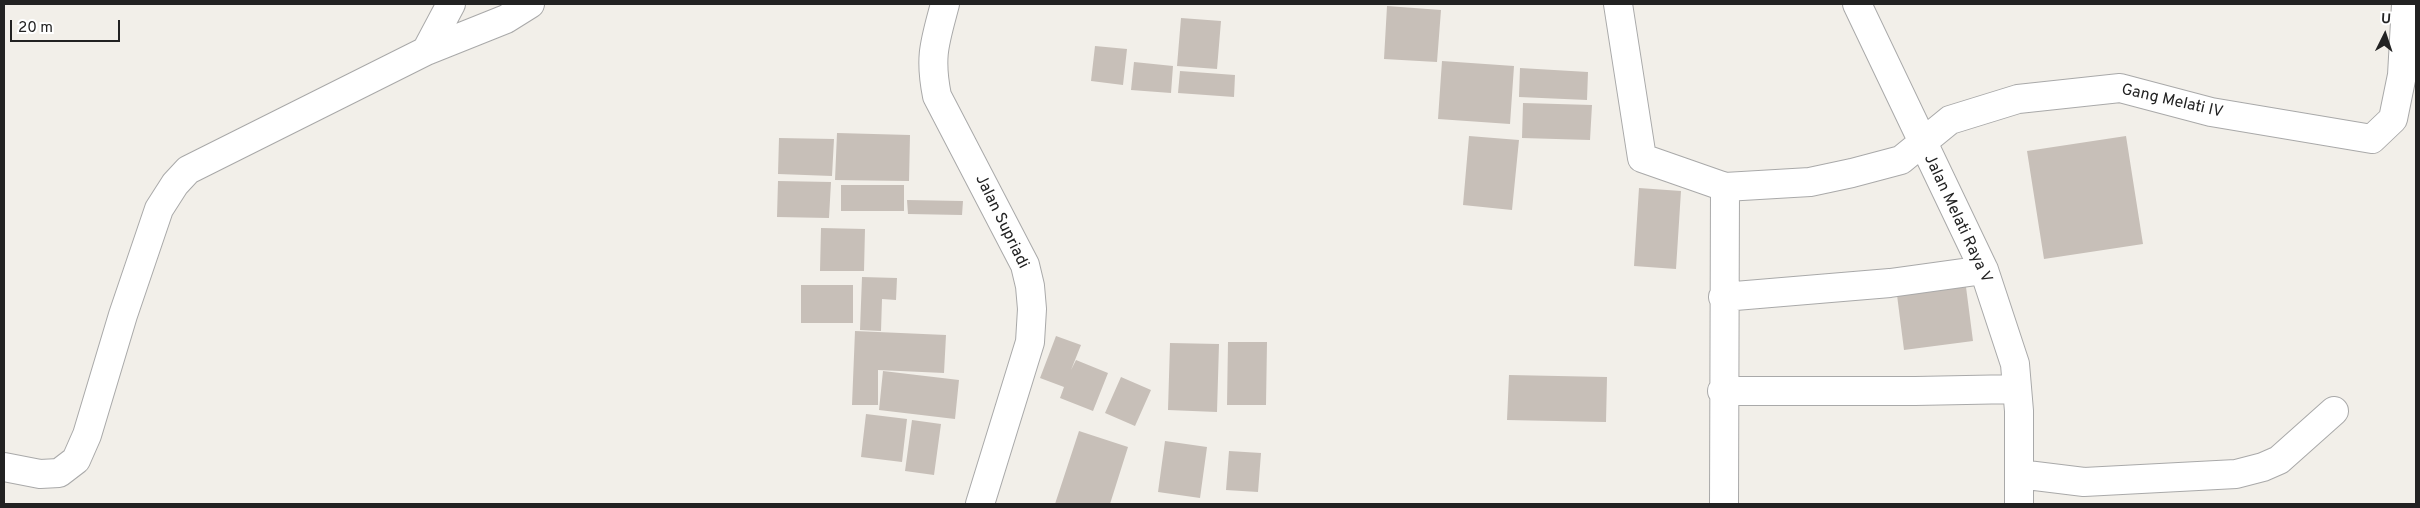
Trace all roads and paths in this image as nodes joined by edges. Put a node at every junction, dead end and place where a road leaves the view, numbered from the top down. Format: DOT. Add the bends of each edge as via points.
graph roads {
  1 [pos="451,4"];
  2 [pos="530,4"];
  3 [pos="946,4"];
  4 [pos="1618,4"];
  5 [pos="1857,4"];
  6 [pos="2406,4"];
  7 [pos="426,50"];
  8 [pos="1922,142"];
  9 [pos="1724,187"];
  10 [pos="1984,270"];
  11 [pos="1723,297"];
  12 [pos="2017,389"];
  13 [pos="1722,391"];
  14 [pos="2334,411"];
  15 [pos="4,467"];
  16 [pos="2019,474"];
  17 [pos="980,504"];
  18 [pos="1724,504"];
  19 [pos="2019,504"];
  1 -- 7 [label="street"];
  2 -- 7 [label="street" via="506,19"];
  3 -- 17 [label="street, Jalan Supriadi" via="933,48 932,70 937,96 1025,265 1032,309 1030,342"];
  4 -- 9 [label="street" via="1642,158"];
  5 -- 8 [label="street, Jalan Melati Raya V"];
  6 -- 8 [label="street, Gang Melati IV" via="2402,75 2392,119 2372,139 2212,112 2120,88 2018,99 1950,120"];
  7 -- 15 [label="street" via="188,170 159,209 76,460 59,473 40,474"];
  8 -- 9 [label="street, Gang Melati IV" via="1901,160 1852,174 1810,182"];
  8 -- 10 [label="street, Jalan Melati Raya V"];
  9 -- 11 [label="street"];
  10 -- 11 [label="street" via="1890,284"];
  10 -- 12 [label="street, Jalan Melati Raya V" via="2015,364"];
  11 -- 13 [label="street"];
  12 -- 13 [label="street"];
  12 -- 16 [label="street, Jalan Melati Raya V"];
  13 -- 18 [label="street"];
  14 -- 16 [label="street" via="2278,460 2236,474 2084,482"];
  16 -- 19 [label="street, Jalan Melati Raya V"];
}
